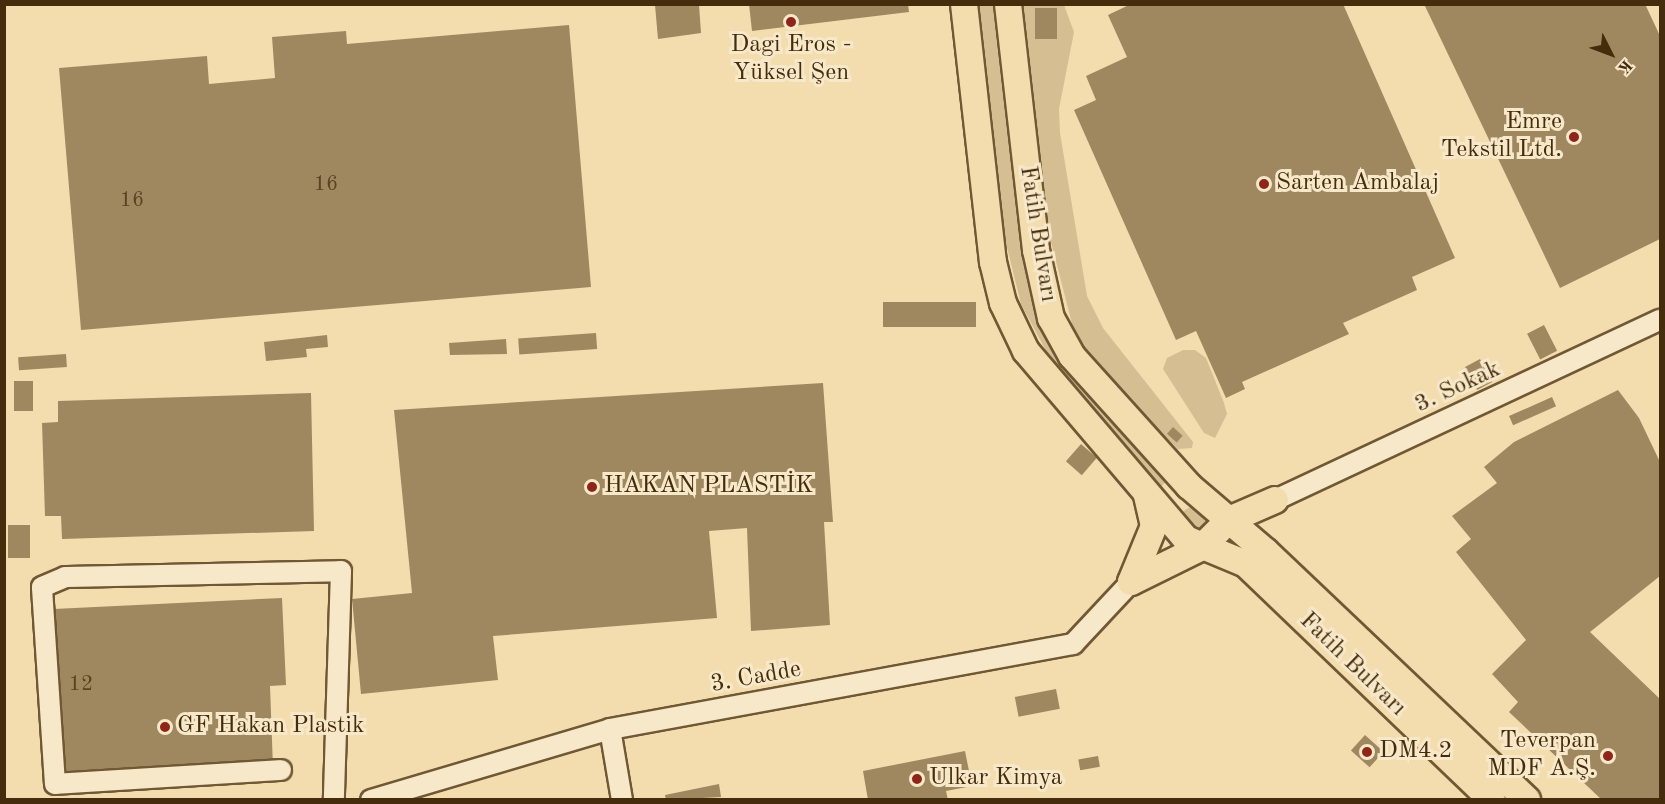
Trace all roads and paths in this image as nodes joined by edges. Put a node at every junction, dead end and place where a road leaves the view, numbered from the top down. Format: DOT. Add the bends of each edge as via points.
graph roads {
  1 [pos="964,4"];
  2 [pos="1008,4"];
  3 [pos="1660,320"];
  4 [pos="1190,486"];
  5 [pos="1146,489"];
  6 [pos="1275,500"];
  7 [pos="1164,513"];
  8 [pos="1229,520"];
  9 [pos="1202,547"];
  10 [pos="1266,552"];
  11 [pos="1131,582"];
  12 [pos="610,729"];
  13 [pos="281,770"];
  14 [pos="334,800"];
  15 [pos="371,800"];
  16 [pos="622,800"];
  17 [pos="1492,800"];
  18 [pos="1527,800"];
  1 -- 5 [label="main road, Fatih Bulvarı" via="988,226 1003,303 1035,364"];
  2 -- 4 [label="main road, Fatih Bulvarı" via="1036,250 1051,318 1085,373"];
  3 -- 6 [label="street, 3. Sokak"];
  4 -- 7 [label="main road" via="1169,500"];
  4 -- 8 [label="main road, Fatih Bulvarı"];
  5 -- 7 [label="main road, Fatih Bulvarı"];
  5 -- 11 [label="main road" via="1154,526"];
  6 -- 8 [label="main road"];
  6 -- 10 [label="main road" via="1266,526"];
  7 -- 9 [label="main road, Fatih Bulvarı" via="1186,539"];
  8 -- 9 [label="main road"];
  8 -- 10 [label="main road, Fatih Bulvarı"];
  9 -- 11 [label="main road"];
  9 -- 17 [label="main road, Fatih Bulvarı" via="1246,564"];
  10 -- 18 [label="main road, Fatih Bulvarı"];
  11 -- 12 [label="street, 3. Cadde" via="1073,644"];
  12 -- 15 [label="street, 3. Cadde"];
  12 -- 16 [label="street"];
  13 -- 14 [label="street" via="55,784 42,587 65,577 341,571"];
}
